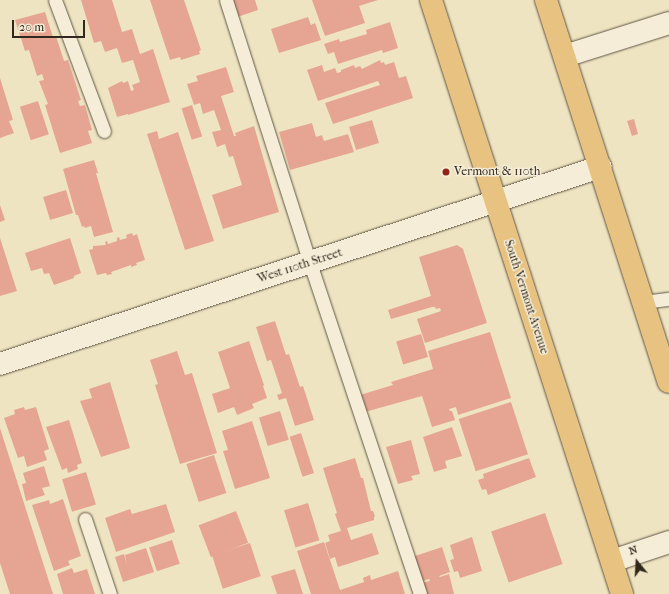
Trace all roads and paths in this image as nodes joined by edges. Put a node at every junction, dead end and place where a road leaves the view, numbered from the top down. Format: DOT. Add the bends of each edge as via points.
graph roads {
  1 [pos="55,0"];
  2 [pos="226,0"];
  3 [pos="430,0"];
  4 [pos="546,0"];
  5 [pos="669,23"];
  6 [pos="565,56"];
  7 [pos="104,131"];
  8 [pos="600,168"];
  9 [pos="496,202"];
  10 [pos="310,263"];
  11 [pos="669,299"];
  12 [pos="643,302"];
  13 [pos="0,364"];
  14 [pos="669,382"];
  15 [pos="85,519"];
  16 [pos="669,542"];
  17 [pos="612,561"];
  18 [pos="110,594"];
  19 [pos="420,594"];
  20 [pos="622,594"];
  1 -- 7 [label="lane"];
  2 -- 10 [label="lane"];
  3 -- 9 [label="main road, South Vermont Avenue"];
  4 -- 6 [label="main road"];
  5 -- 6 [label="street"];
  6 -- 8 [label="main road"];
  8 -- 9 [label="street, West 110th Street"];
  8 -- 12 [label="main road"];
  9 -- 10 [label="street, West 110th Street"];
  9 -- 17 [label="main road, South Vermont Avenue"];
  10 -- 13 [label="street, West 110th Street"];
  10 -- 19 [label="lane"];
  11 -- 12 [label="lane"];
  12 -- 14 [label="main road"];
  15 -- 18 [label="lane"];
  16 -- 17 [label="street"];
  17 -- 20 [label="main road, South Vermont Avenue"];
}
